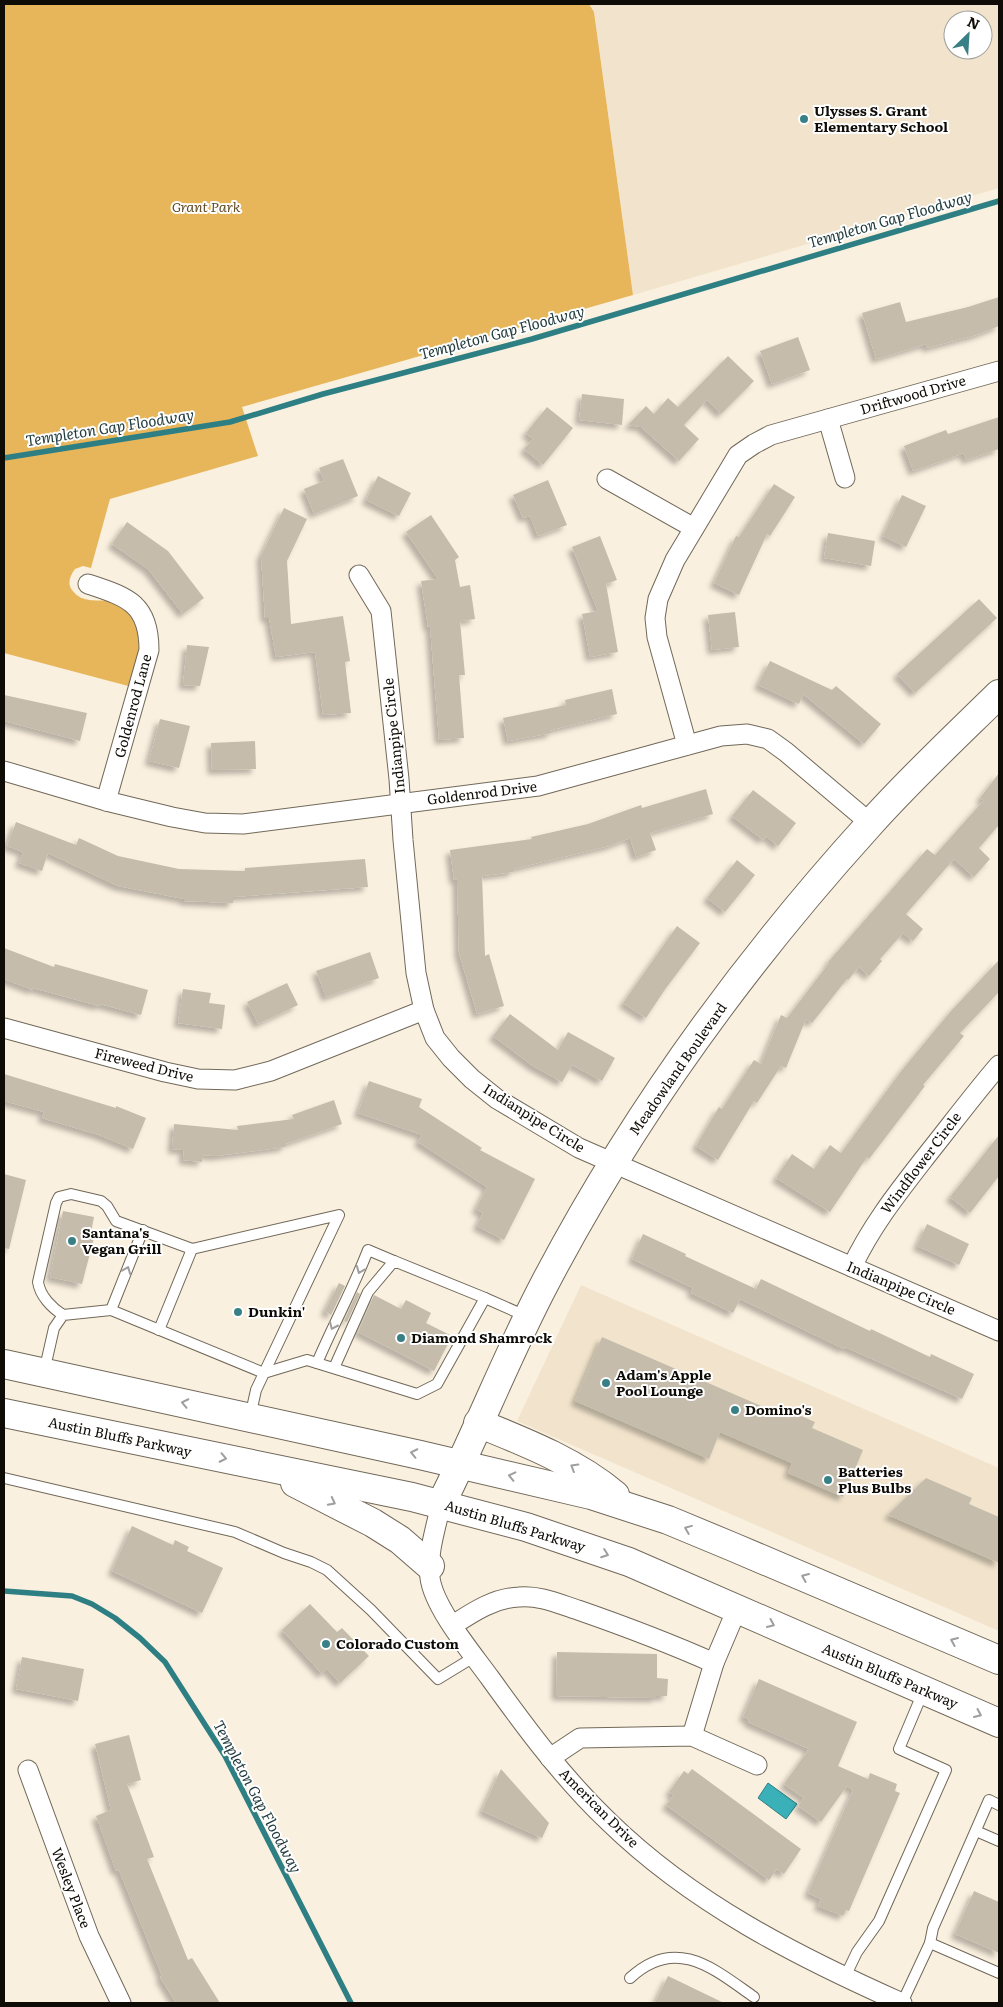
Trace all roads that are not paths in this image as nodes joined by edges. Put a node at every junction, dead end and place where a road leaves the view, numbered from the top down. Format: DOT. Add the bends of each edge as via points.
graph roads {
  1 [pos="999,371"];
  2 [pos="828,419"];
  3 [pos="845,478"];
  4 [pos="608,479"];
  5 [pos="694,528"];
  6 [pos="360,575"];
  7 [pos="88,584"];
  8 [pos="999,694"];
  9 [pos="687,745"];
  10 [pos="4,771"];
  11 [pos="106,801"];
  12 [pos="400,804"];
  13 [pos="870,823"];
  14 [pos="424,1010"];
  15 [pos="4,1028"];
  16 [pos="999,1065"];
  17 [pos="614,1164"];
  18 [pos="143,1230"];
  19 [pos="192,1249"];
  20 [pos="394,1261"];
  21 [pos="852,1267"];
  22 [pos="485,1298"];
  23 [pos="111,1310"];
  24 [pos="63,1315"];
  25 [pos="528,1317"];
  26 [pos="159,1330"];
  27 [pos="999,1331"];
  28 [pos="317,1363"];
  29 [pos="4,1364"];
  30 [pos="334,1368"];
  31 [pos="44,1372"];
  32 [pos="264,1373"];
  33 [pos="4,1413"];
  34 [pos="250,1418"];
  35 [pos="478,1423"];
  36 [pos="461,1464"];
  37 [pos="257,1465"];
  38 [pos="4,1478"];
  39 [pos="442,1504"];
  40 [pos="627,1506"];
  41 [pos="430,1566"];
  42 [pos="737,1609"];
  43 [pos="453,1625"];
  44 [pos="474,1656"];
  45 [pos="999,1660"];
  46 [pos="714,1663"];
  47 [pos="924,1690"];
  48 [pos="999,1723"];
  49 [pos="692,1736"];
  50 [pos="550,1758"];
  51 [pos="757,1766"];
  52 [pos="28,1770"];
  53 [pos="999,1805"];
  54 [pos="976,1831"];
  55 [pos="999,1841"];
  56 [pos="930,1943"];
  57 [pos="999,1973"];
  58 [pos="845,1977"];
  59 [pos="630,1978"];
  60 [pos="754,1997"];
  61 [pos="894,2002"];
  62 [pos="121,2003"];
  1 -- 2 [label="street, Driftwood Drive"];
  2 -- 3 [label="street"];
  2 -- 5 [label="street, Driftwood Drive" via="771,435 738,455"];
  4 -- 5 [label="street"];
  5 -- 9 [label="street, Driftwood Drive" via="665,579 655,618 661,655"];
  6 -- 12 [label="street, Indianpipe Circle" via="381,610"];
  7 -- 11 [label="street, Goldenrod Lane" via="130,600 144,616 149,634 148,650"];
  8 -- 13 [label="main road, Meadowland Boulevard"];
  9 -- 12 [label="street, Goldenrod Drive" via="538,786"];
  9 -- 13 [label="street, Goldenrod Drive" via="721,736 747,734 768,740"];
  10 -- 11 [label="street, Goldenrod Drive"];
  11 -- 12 [label="street, Goldenrod Drive" via="205,823 243,824"];
  12 -- 14 [label="street, Indianpipe Circle" via="416,973"];
  13 -- 17 [label="main road, Meadowland Boulevard" via="732,990"];
  14 -- 15 [label="street, Fireweed Drive" via="271,1071 235,1080 198,1079 165,1072"];
  14 -- 17 [label="street, Indianpipe Circle" via="436,1038 478,1084 497,1099 579,1148"];
  16 -- 21 [label="street, Windflower Circle" via="898,1193 863,1244"];
  17 -- 21 [label="street, Indianpipe Circle"];
  17 -- 25 [label="main road, Meadowland Boulevard"];
  18 -- 19 [label="lane"];
  23 -- 18 [label="lane, one-way"];
  18 -- 24 [label="lane" via="116,1221 101,1201 71,1194 59,1197 38,1282 45,1298"];
  19 -- 26 [label="lane"];
  19 -- 32 [label="lane" via="339,1215"];
  20 -- 22 [label="lane"];
  20 -- 28 [label="lane, one-way" via="368,1250"];
  20 -- 30 [label="lane" via="368,1292"];
  21 -- 27 [label="street, Indianpipe Circle"];
  22 -- 25 [label="lane"];
  22 -- 30 [label="lane" via="437,1384 417,1394"];
  23 -- 24 [label="lane"];
  23 -- 26 [label="lane"];
  24 -- 31 [label="lane" via="54,1328"];
  25 -- 35 [label="main road, Meadowland Boulevard"];
  26 -- 32 [label="lane"];
  28 -- 30 [label="lane"];
  28 -- 32 [label="lane" via="307,1360"];
  29 -- 31 [label="main road"];
  34 -- 31 [label="main road, one-way"];
  32 -- 34 [label="lane" via="256,1390"];
  33 -- 37 [label="main road, Austin Bluffs Parkway, one-way"];
  36 -- 34 [label="main road, one-way"];
  35 -- 36 [label="main road, Meadowland Boulevard"];
  40 -- 35 [label="main road, one-way" via="602,1484 562,1460"];
  36 -- 39 [label="main road, Meadowland Boulevard"];
  40 -- 36 [label="main road, one-way"];
  37 -- 39 [label="main road, Austin Bluffs Parkway"];
  37 -- 41 [label="main road, one-way" via="373,1523 396,1537"];
  38 -- 44 [label="lane" via="235,1532 311,1562 327,1570 371,1610 438,1679"];
  39 -- 41 [label="street, American Drive" via="430,1551"];
  39 -- 42 [label="main road, Austin Bluffs Parkway, one-way" via="562,1538 621,1559"];
  45 -- 40 [label="main road, one-way" via="734,1547"];
  41 -- 43 [label="street, American Drive" via="433,1590"];
  42 -- 46 [label="street"];
  42 -- 47 [label="main road, Austin Bluffs Parkway, one-way"];
  43 -- 44 [label="street, American Drive"];
  43 -- 46 [label="street" via="496,1602 516,1597 541,1598 669,1643"];
  44 -- 50 [label="street, American Drive"];
  46 -- 49 [label="street"];
  47 -- 48 [label="main road, Austin Bluffs Parkway, one-way"];
  47 -- 58 [label="lane" via="899,1749 946,1770 879,1920 857,1952"];
  49 -- 50 [label="street" via="580,1738"];
  49 -- 51 [label="street"];
  50 -- 58 [label="street, American Drive" via="608,1821 676,1879 768,1937"];
  52 -- 62 [label="street, Wesley Place" via="89,1936"];
  53 -- 54 [label="lane" via="989,1800"];
  54 -- 55 [label="lane"];
  54 -- 56 [label="lane" via="933,1928"];
  56 -- 57 [label="lane"];
  56 -- 61 [label="lane"];
  58 -- 61 [label="street, American Drive"];
  59 -- 60 [label="lane" via="648,1965 688,1958 717,1972"];
}
